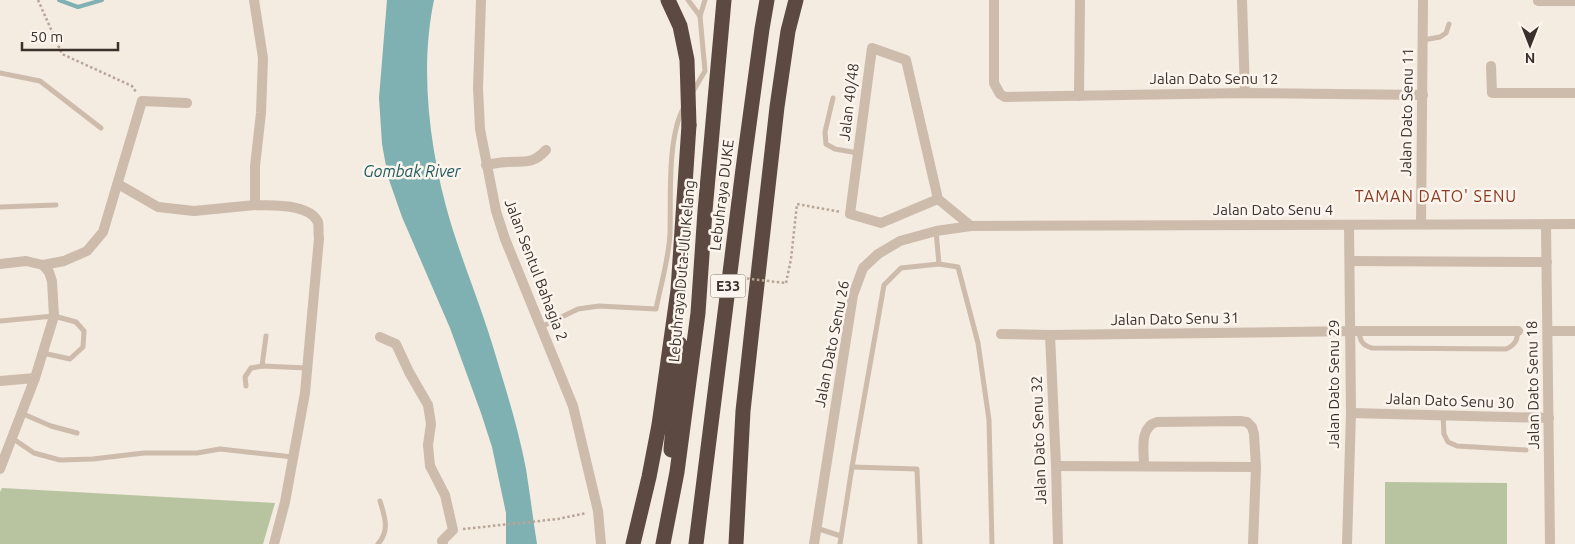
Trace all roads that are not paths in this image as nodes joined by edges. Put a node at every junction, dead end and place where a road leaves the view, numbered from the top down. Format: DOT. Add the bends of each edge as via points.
graph roads {
  1 [pos="254,0"];
  2 [pos="482,0"];
  3 [pos="668,0"];
  4 [pos="688,0"];
  5 [pos="705,0"];
  6 [pos="724,0"];
  7 [pos="767,0"];
  8 [pos="796,0"];
  9 [pos="994,0"];
  10 [pos="1080,0"];
  11 [pos="1242,0"];
  12 [pos="1423,0"];
  13 [pos="1538,0"];
  14 [pos="1575,1"];
  15 [pos="700,16"];
  16 [pos="1449,24"];
  17 [pos="1423,40"];
  18 [pos="1491,66"];
  19 [pos="0,74"];
  20 [pos="1245,93"];
  21 [pos="1575,93"];
  22 [pos="1423,95"];
  23 [pos="1079,96"];
  24 [pos="833,98"];
  25 [pos="187,103"];
  26 [pos="101,128"];
  27 [pos="546,150"];
  28 [pos="858,152"];
  29 [pos="486,165"];
  30 [pos="118,184"];
  31 [pos="938,199"];
  32 [pos="56,205"];
  33 [pos="255,205"];
  34 [pos="0,207"];
  35 [pos="1421,224"];
  36 [pos="1575,224"];
  37 [pos="1349,225"];
  38 [pos="1546,225"];
  39 [pos="971,226"];
  40 [pos="936,231"];
  41 [pos="1350,260"];
  42 [pos="1547,262"];
  43 [pos="0,264"];
  44 [pos="939,264"];
  45 [pos="43,265"];
  46 [pos="54,316"];
  47 [pos="0,322"];
  48 [pos="541,327"];
  49 [pos="1354,331"];
  50 [pos="1518,331"];
  51 [pos="1548,331"];
  52 [pos="1575,331"];
  53 [pos="1001,334"];
  54 [pos="1050,335"];
  55 [pos="266,336"];
  56 [pos="380,337"];
  57 [pos="43,353"];
  58 [pos="262,366"];
  59 [pos="307,368"];
  60 [pos="35,378"];
  61 [pos="0,381"];
  62 [pos="246,386"];
  63 [pos="20,413"];
  64 [pos="1351,413"];
  65 [pos="1443,416"];
  66 [pos="1549,418"];
  67 [pos="672,426"];
  68 [pos="77,433"];
  69 [pos="12,438"];
  70 [pos="1526,450"];
  71 [pos="293,457"];
  72 [pos="1056,466"];
  73 [pos="1144,466"];
  74 [pos="1256,467"];
  75 [pos="852,468"];
  76 [pos="0,469"];
  77 [pos="380,501"];
  78 [pos="816,528"];
  79 [pos="841,536"];
  80 [pos="664,542"];
  81 [pos="736,543"];
  82 [pos="274,544"];
  83 [pos="378,544"];
  84 [pos="442,544"];
  85 [pos="601,544"];
  86 [pos="633,544"];
  87 [pos="696,544"];
  88 [pos="814,544"];
  89 [pos="840,544"];
  90 [pos="920,544"];
  91 [pos="992,544"];
  92 [pos="1058,544"];
  93 [pos="1253,544"];
  94 [pos="1347,544"];
  95 [pos="1550,544"];
  1 -- 33 [label="street" via="263,58"];
  2 -- 29 [label="street, Jalan Sentul Bahagia 2" via="478,88"];
  3 -- 67 [label="highway, bridge" via="680,26 687,60 691,188"];
  4 -- 15 [label="lane"];
  5 -- 15 [label="lane"];
  6 -- 67 [label="highway, Lebuhraya Duta-Ulu Kelang / E33" via="698,312"];
  7 -- 87 [label="highway, Lebuhraya DUKE / E33"];
  8 -- 81 [label="highway, E33" via="777,107 752,320"];
  9 -- 23 [label="street, Jalan Dato Senu 12" via="994,84 1000,94 1005,97"];
  10 -- 23 [label="street"];
  11 -- 20 [label="street"];
  12 -- 17 [label="street, Jalan Dato Senu 11"];
  13 -- 14 [label="street"];
  15 -- 48 [label="lane" via="704,71 678,118 670,176 670,234 656,309 599,306 578,309"];
  16 -- 17 [label="lane" via="1446,33 1440,37"];
  17 -- 22 [label="street, Jalan Dato Senu 11"];
  18 -- 21 [label="street" via="1492,94"];
  19 -- 26 [label="lane" via="40,81"];
  20 -- 22 [label="street, Jalan Dato Senu 12"];
  20 -- 23 [label="street, Jalan Dato Senu 12"];
  22 -- 35 [label="street, Jalan Dato Senu 11"];
  24 -- 28 [label="lane" via="825,132 826,144 835,149"];
  25 -- 30 [label="street" via="142,101"];
  27 -- 29 [label="street" via="538,158 524,162"];
  28 -- 31 [label="street, Jalan 40/48" via="850,214 881,223"];
  28 -- 31 [label="street, Jalan 40/48" via="872,48 906,60"];
  29 -- 48 [label="street, Jalan Sentul Bahagia 2" via="503,232"];
  30 -- 33 [label="street" via="158,207 194,211"];
  30 -- 45 [label="street" via="103,232 87,251 64,261"];
  31 -- 39 [label="street"];
  32 -- 34 [label="lane"];
  33 -- 59 [label="street" via="292,207 311,212 318,223"];
  35 -- 37 [label="street, Jalan Dato Senu 4"];
  35 -- 38 [label="street, Jalan Dato Senu 4"];
  36 -- 38 [label="street, Jalan Dato Senu 4"];
  37 -- 39 [label="street, Jalan Dato Senu 4"];
  37 -- 41 [label="street, Jalan Dato Senu 29"];
  38 -- 42 [label="street, Jalan Dato Senu 18"];
  39 -- 40 [label="street, Jalan Dato Senu 26"];
  40 -- 44 [label="lane"];
  40 -- 78 [label="street, Jalan Dato Senu 26" via="900,240 863,268 850,311"];
  41 -- 42 [label="street"];
  41 -- 49 [label="street, Jalan Dato Senu 29"];
  42 -- 51 [label="street, Jalan Dato Senu 18"];
  43 -- 45 [label="street" via="26,260"];
  44 -- 75 [label="lane" via="900,268 884,285"];
  44 -- 91 [label="lane" via="958,267 978,343 989,420"];
  45 -- 46 [label="street" via="52,281"];
  46 -- 47 [label="lane"];
  46 -- 57 [label="street"];
  46 -- 57 [label="lane" via="76,322 84,331 83,347 70,359"];
  48 -- 85 [label="street, Jalan Sentul Bahagia 2" via="573,406 598,511"];
  49 -- 50 [label="street, Jalan Dato Senu 31"];
  49 -- 50 [label="lane" via="1365,346 1372,348 1506,349 1517,340"];
  49 -- 54 [label="street, Jalan Dato Senu 31"];
  49 -- 64 [label="street, Jalan Dato Senu 29"];
  51 -- 52 [label="street"];
  51 -- 66 [label="street, Jalan Dato Senu 18"];
  53 -- 54 [label="street, Jalan Dato Senu 31"];
  54 -- 72 [label="street, Jalan Dato Senu 32"];
  55 -- 58 [label="lane"];
  56 -- 84 [label="street" via="396,344 428,405 430,466 444,495 453,530"];
  57 -- 60 [label="street"];
  58 -- 59 [label="lane"];
  58 -- 62 [label="lane" via="251,368 245,377"];
  59 -- 71 [label="street"];
  60 -- 61 [label="street"];
  60 -- 63 [label="street"];
  63 -- 68 [label="lane"];
  63 -- 69 [label="street"];
  64 -- 65 [label="street, Jalan Dato Senu 30"];
  64 -- 94 [label="street, Jalan Dato Senu 29"];
  65 -- 66 [label="street, Jalan Dato Senu 30"];
  65 -- 70 [label="lane" via="1444,434 1448,442 1457,446"];
  66 -- 95 [label="street, Jalan Dato Senu 18"];
  67 -- 80 [label="highway"];
  67 -- 86 [label="highway" via="649,477"];
  69 -- 71 [label="lane" via="34,453 60,460 144,453 197,453 220,448"];
  69 -- 76 [label="street"];
  71 -- 82 [label="street"];
  72 -- 73 [label="street"];
  72 -- 92 [label="street, Jalan Dato Senu 32"];
  73 -- 74 [label="street"];
  73 -- 74 [label="street" via="1144,435 1150,424 1240,421 1252,427"];
  74 -- 93 [label="street"];
  75 -- 79 [label="lane"];
  75 -- 90 [label="lane" via="918,468"];
  77 -- 83 [label="lane" via="386,523"];
  78 -- 79 [label="lane"];
  78 -- 88 [label="street, Jalan Dato Senu 26"];
  79 -- 89 [label="lane"];
}
